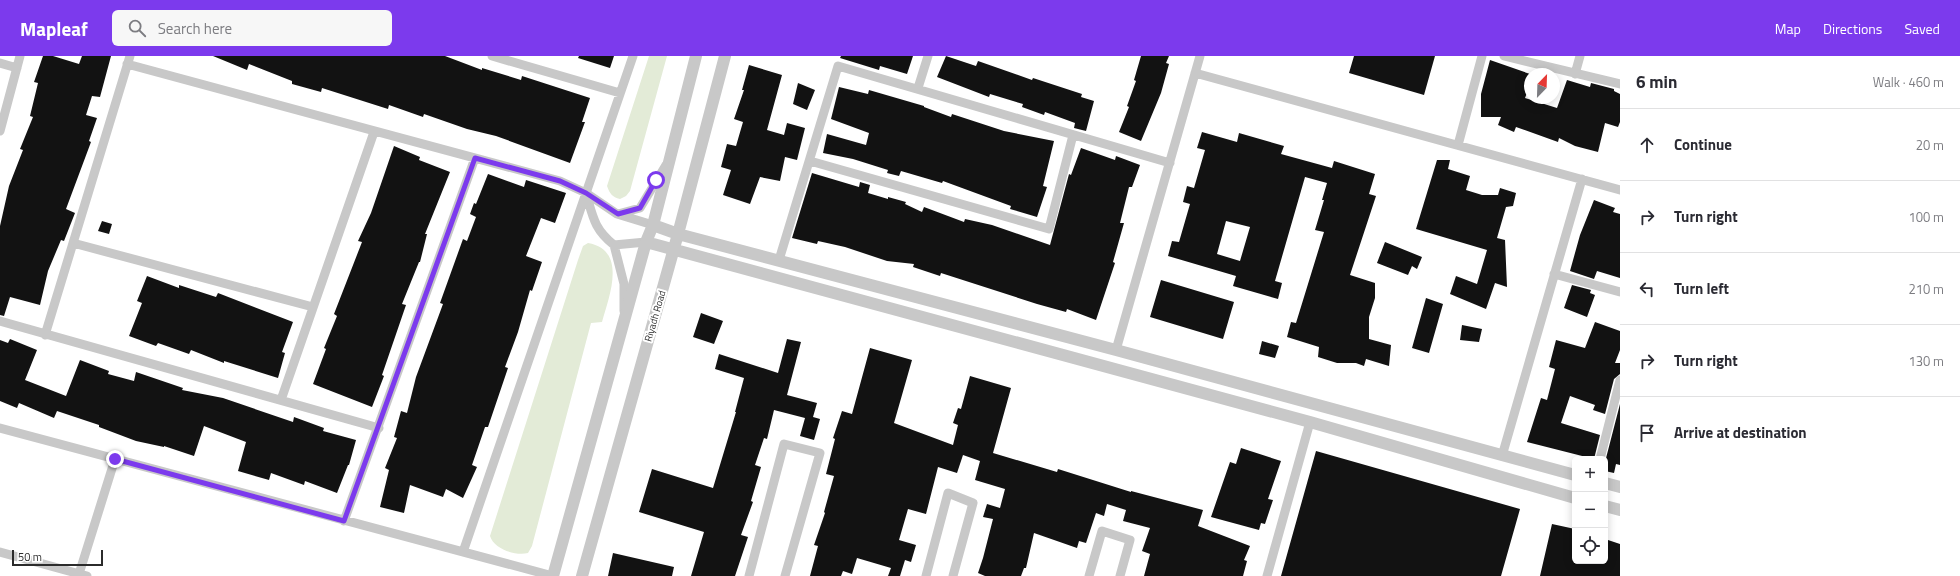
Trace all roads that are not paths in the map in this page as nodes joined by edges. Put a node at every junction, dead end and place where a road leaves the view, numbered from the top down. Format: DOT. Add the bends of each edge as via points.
graph roads {
  1 [pos="20,56"];
  2 [pos="492,56"];
  3 [pos="633,56"];
  4 [pos="696,56"];
  5 [pos="725,56"];
  6 [pos="840,56"];
  7 [pos="928,56"];
  8 [pos="1200,56"];
  9 [pos="1482,56"];
  10 [pos="1504,56"];
  11 [pos="1580,56"];
  12 [pos="508,58"];
  13 [pos="129,60"];
  14 [pos="0,63"];
  15 [pos="838,66"];
  16 [pos="17,68"];
  17 [pos="1195,73"];
  18 [pos="1575,74"];
  19 [pos="1620,84"];
  20 [pos="918,88"];
  21 [pos="620,93"];
  22 [pos="0,131"];
  23 [pos="374,132"];
  24 [pos="1073,134"];
  25 [pos="1458,146"];
  26 [pos="475,158"];
  27 [pos="670,158"];
  28 [pos="810,161"];
  29 [pos="1170,163"];
  30 [pos="1582,179"];
  31 [pos="1620,190"];
  32 [pos="586,193"];
  33 [pos="601,203"];
  34 [pos="589,205"];
  35 [pos="618,214"];
  36 [pos="653,225"];
  37 [pos="678,234"];
  38 [pos="646,242"];
  39 [pos="73,243"];
  40 [pos="614,245"];
  41 [pos="673,250"];
  42 [pos="779,260"];
  43 [pos="1554,274"];
  44 [pos="1620,292"];
  45 [pos="313,307"];
  46 [pos="0,321"];
  47 [pos="624,322"];
  48 [pos="45,335"];
  49 [pos="1116,350"];
  50 [pos="1619,385"];
  51 [pos="281,400"];
  52 [pos="1310,422"];
  53 [pos="0,428"];
  54 [pos="379,428"];
  55 [pos="1502,456"];
  56 [pos="1601,456"];
  57 [pos="115,459"];
  58 [pos="1572,474"];
  59 [pos="1608,484"];
  60 [pos="1620,487"];
  61 [pos="1572,497"];
  62 [pos="1608,507"];
  63 [pos="1620,510"];
  64 [pos="344,521"];
  65 [pos="0,552"];
  66 [pos="463,552"];
  67 [pos="83,575"];
  68 [pos="554,576"];
  69 [pos="582,576"];
  70 [pos="749,576"];
  71 [pos="784,576"];
  72 [pos="926,576"];
  73 [pos="954,576"];
  74 [pos="1090,576"];
  75 [pos="1120,576"];
  76 [pos="1267,576"];
  1 -- 16 [label="street"];
  2 -- 12 [label="street"];
  3 -- 21 [label="street"];
  4 -- 27 [label="street"];
  5 -- 37 [label="street, Riyadh Road"];
  6 -- 15 [label="street"];
  7 -- 20 [label="street"];
  8 -- 17 [label="street"];
  9 -- 25 [label="street"];
  10 -- 18 [label="street"];
  11 -- 18 [label="street"];
  12 -- 21 [label="street"];
  13 -- 23 [label="street"];
  13 -- 39 [label="street"];
  14 -- 16 [label="street"];
  15 -- 20 [label="street"];
  15 -- 28 [label="street"];
  16 -- 22 [label="street"];
  17 -- 25 [label="street"];
  17 -- 29 [label="street"];
  18 -- 19 [label="street"];
  20 -- 24 [label="street"];
  21 -- 32 [label="street"];
  23 -- 26 [label="street"];
  23 -- 45 [label="street"];
  24 -- 28 [label="street" via="1049,229"];
  24 -- 29 [label="street"];
  25 -- 30 [label="street"];
  26 -- 32 [label="street" via="560,181"];
  26 -- 54 [label="street"];
  27 -- 35 [label="street" via="640,208"];
  27 -- 36 [label="street"];
  28 -- 42 [label="street"];
  29 -- 49 [label="street"];
  30 -- 31 [label="street"];
  30 -- 43 [label="street"];
  32 -- 33 [label="street"];
  32 -- 34 [label="street"];
  32 -- 66 [label="street"];
  33 -- 34 [label="street"];
  33 -- 35 [label="street"];
  34 -- 40 [label="street" via="595,224"];
  35 -- 36 [label="street"];
  36 -- 37 [label="street"];
  36 -- 38 [label="street"];
  37 -- 41 [label="street, Riyadh Road"];
  37 -- 42 [label="street"];
  38 -- 40 [label="street"];
  38 -- 41 [label="street"];
  38 -- 47 [label="street"];
  39 -- 45 [label="street"];
  39 -- 48 [label="street"];
  40 -- 47 [label="street" via="624,284"];
  41 -- 52 [label="street"];
  41 -- 69 [label="street, Riyadh Road"];
  42 -- 49 [label="street"];
  43 -- 44 [label="street"];
  43 -- 55 [label="street"];
  45 -- 51 [label="street"];
  46 -- 48 [label="street"];
  47 -- 68 [label="street"];
  48 -- 51 [label="street"];
  49 -- 55 [label="street"];
  50 -- 56 [label="street"];
  51 -- 54 [label="street"];
  52 -- 61 [label="street"];
  52 -- 76 [label="street"];
  53 -- 57 [label="street"];
  54 -- 64 [label="street"];
  55 -- 58 [label="street"];
  57 -- 64 [label="street"];
  57 -- 67 [label="street"];
  59 -- 60 [label="street"];
  62 -- 63 [label="street"];
  64 -- 66 [label="street"];
  65 -- 67 [label="street"];
  66 -- 68 [label="street"];
  70 -- 71 [label="street" via="784,444 820,452"];
  72 -- 73 [label="street" via="948,493 973,503"];
  74 -- 75 [label="street" via="1102,531 1130,540"];
}
